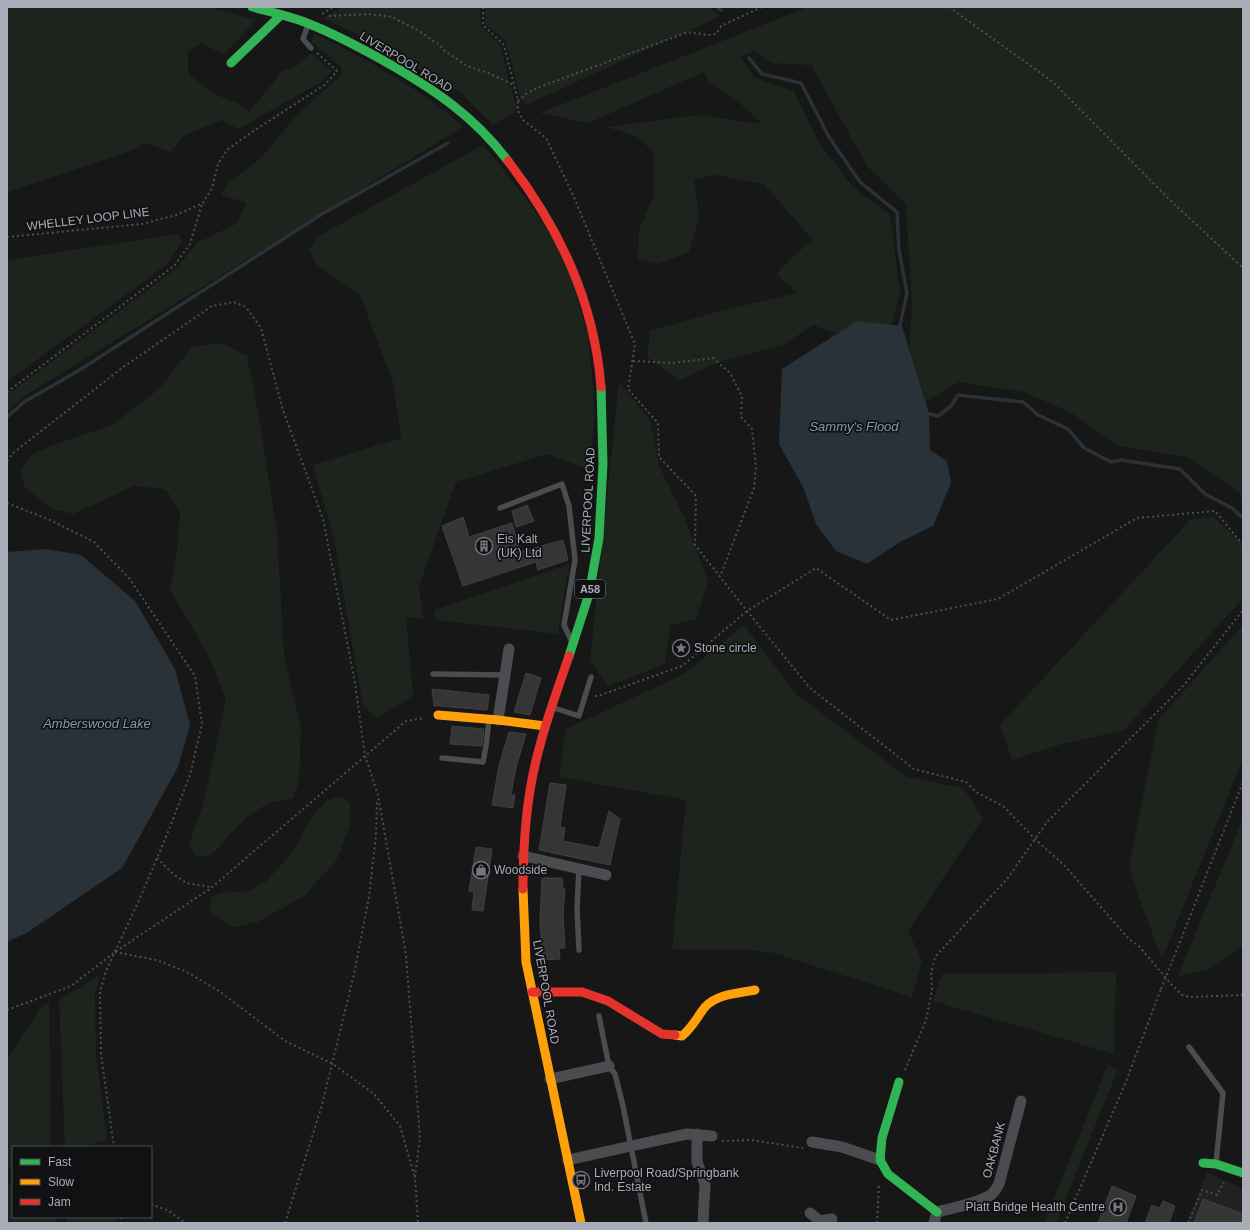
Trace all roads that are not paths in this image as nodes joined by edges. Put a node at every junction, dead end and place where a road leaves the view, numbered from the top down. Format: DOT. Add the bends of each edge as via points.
graph roads {
  1 [pos="252,7"];
  2 [pos="276,11"];
  3 [pos="308,23"];
  4 [pos="311,48"];
  5 [pos="231,63"];
  6 [pos="500,508"];
  7 [pos="573,645"];
  8 [pos="509,649"];
  9 [pos="434,674"];
  10 [pos="505,675"];
  11 [pos="591,677"];
  12 [pos="552,707"];
  13 [pos="438,715"];
  14 [pos="494,720"];
  15 [pos="545,726"];
  16 [pos="442,758"];
  17 [pos="523,856"];
  18 [pos="579,869"];
  19 [pos="606,875"];
  20 [pos="580,950"];
  21 [pos="756,990"];
  22 [pos="532,992"];
  23 [pos="599,1016"];
  24 [pos="1189,1048"];
  25 [pos="609,1066"];
  26 [pos="550,1079"];
  27 [pos="899,1082"];
  28 [pos="1021,1101"];
  29 [pos="697,1134"];
  30 [pos="712,1136"];
  31 [pos="812,1142"];
  32 [pos="631,1146"];
  33 [pos="568,1160"];
  34 [pos="880,1160"];
  35 [pos="1203,1163"];
  36 [pos="1216,1164"];
  37 [pos="1243,1173"];
  38 [pos="810,1213"];
  39 [pos="936,1218"];
  40 [pos="832,1219"];
  41 [pos="819,1222"];
  42 [pos="581,1223"];
  43 [pos="646,1223"];
  44 [pos="703,1223"];
  1 -- 2 [label="main road, LIVERPOOL ROAD / A58"];
  2 -- 3 [label="main road, LIVERPOOL ROAD / A58"];
  2 -- 5 [label="main road"];
  3 -- 4 [label="lane" via="303,39"];
  3 -- 7 [label="main road, LIVERPOOL ROAD / A58" via="418,80 473,123 501,153 537,200 574,272 596,345 603,440 598,549 587,602"];
  6 -- 7 [label="lane" via="562,484 569,506 575,560 564,625"];
  7 -- 12 [label="main road, LIVERPOOL ROAD / A58"];
  8 -- 10 [label="street"];
  9 -- 10 [label="lane"];
  10 -- 14 [label="street"];
  11 -- 12 [label="lane" via="580,716"];
  12 -- 15 [label="main road, LIVERPOOL ROAD / A58"];
  13 -- 14 [label="main road"];
  14 -- 15 [label="main road"];
  14 -- 16 [label="lane" via="483,762"];
  15 -- 17 [label="main road, LIVERPOOL ROAD / A58" via="527,812"];
  17 -- 18 [label="street"];
  17 -- 22 [label="main road, LIVERPOOL ROAD / A58" via="523,925"];
  18 -- 19 [label="street"];
  18 -- 20 [label="lane" via="577,909"];
  21 -- 22 [label="main road" via="717,998 706,1006 690,1030 682,1036 662,1034 608,1001 582,992"];
  22 -- 26 [label="main road, LIVERPOOL ROAD / A58"];
  23 -- 25 [label="lane"];
  24 -- 36 [label="lane" via="1223,1093"];
  25 -- 26 [label="street"];
  25 -- 32 [label="lane" via="615,1074"];
  26 -- 33 [label="main road, LIVERPOOL ROAD / A58"];
  27 -- 34 [label="main road" via="882,1138"];
  28 -- 39 [label="street, OAKBANK" via="996,1189 984,1198"];
  29 -- 30 [label="street"];
  29 -- 32 [label="street"];
  29 -- 44 [label="street" via="697,1162 705,1184"];
  31 -- 34 [label="street" via="842,1147"];
  32 -- 33 [label="street"];
  32 -- 43 [label="lane"];
  33 -- 42 [label="main road, LIVERPOOL ROAD / A58"];
  34 -- 39 [label="main road" via="888,1174"];
  35 -- 36 [label="main road"];
  36 -- 37 [label="main road"];
  38 -- 41 [label="street"];
  40 -- 41 [label="street"];
}
